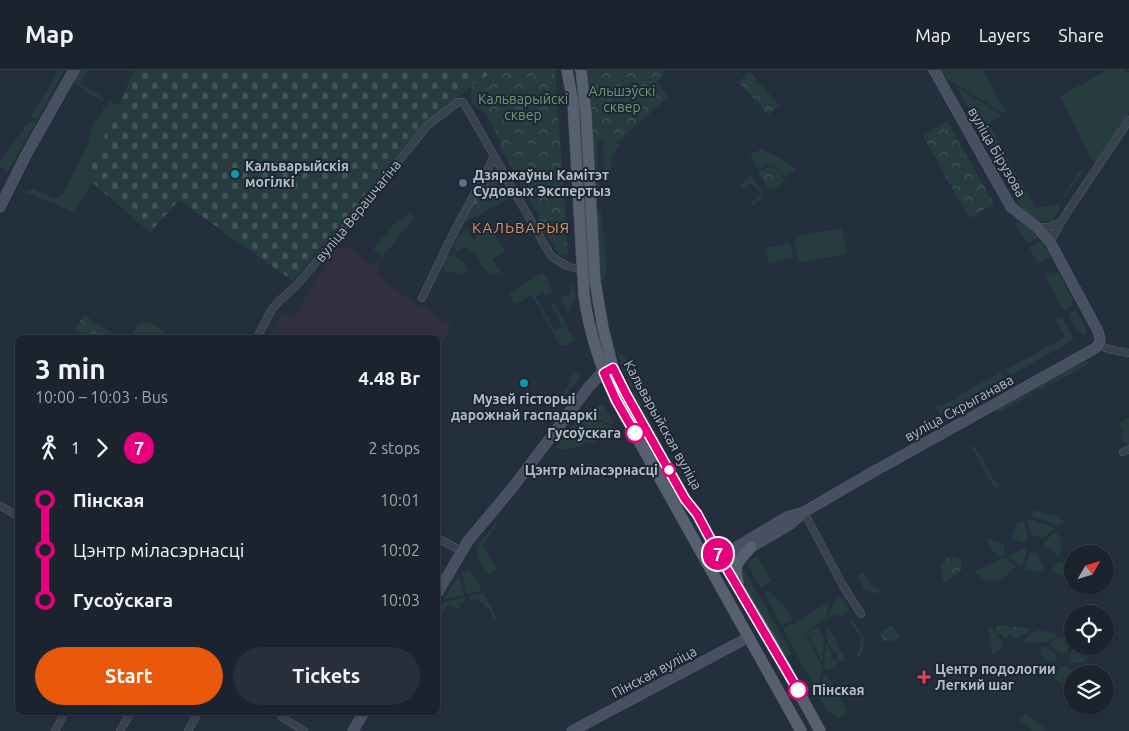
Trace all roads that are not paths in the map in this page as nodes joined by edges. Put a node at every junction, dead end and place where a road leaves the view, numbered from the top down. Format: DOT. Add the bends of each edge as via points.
graph roads {
  1 [pos="74,70"];
  2 [pos="568,70"];
  3 [pos="581,70"];
  4 [pos="934,70"];
  5 [pos="1129,120"];
  6 [pos="494,157"];
  7 [pos="0,207"];
  8 [pos="1061,222"];
  9 [pos="1037,227"];
  10 [pos="1050,242"];
  11 [pos="594,268"];
  12 [pos="582,270"];
  13 [pos="422,298"];
  14 [pos="258,335"];
  15 [pos="1099,345"];
  16 [pos="1129,353"];
  17 [pos="608,370"];
  18 [pos="0,506"];
  19 [pos="804,512"];
  20 [pos="15,514"];
  21 [pos="440,539"];
  22 [pos="751,547"];
  23 [pos="461,551"];
  24 [pos="722,560"];
  25 [pos="710,567"];
  26 [pos="440,588"];
  27 [pos="741,591"];
  28 [pos="861,614"];
  29 [pos="769,638"];
  30 [pos="751,640"];
  31 [pos="63,715"];
  32 [pos="129,715"];
  33 [pos="195,715"];
  34 [pos="281,715"];
  35 [pos="362,715"];
  36 [pos="813,719"];
  37 [pos="190,730"];
  38 [pos="800,730"];
  39 [pos="55,731"];
  40 [pos="120,731"];
  41 [pos="304,731"];
  42 [pos="353,731"];
  43 [pos="572,731"];
  44 [pos="820,731"];
  1 -- 7 [label="street"];
  2 -- 12 [label="main road, Кальварыйская вуліца" via="573,103"];
  3 -- 11 [label="main road, Кальварыйская вуліца"];
  4 -- 9 [label="street, вуліца Бірузова" via="1011,207"];
  5 -- 8 [label="street"];
  6 -- 12 [label="street" via="551,256 567,266"];
  6 -- 13 [label="street"];
  6 -- 14 [label="street, вуліца Верашчагіна" via="463,102 458,102 428,125 308,272 272,308"];
  8 -- 9 [label="street"];
  8 -- 10 [label="street"];
  9 -- 10 [label="street, вуліца Бірузова"];
  10 -- 15 [label="street, вуліца Бірузова" via="1098,331"];
  11 -- 12 [label="main road"];
  11 -- 17 [label="main road, Кальварыйская вуліца"];
  12 -- 17 [label="main road, Кальварыйская вуліца" via="588,324"];
  15 -- 16 [label="street"];
  15 -- 19 [label="street, вуліца Скрыганава"];
  17 -- 23 [label="street" via="588,388"];
  17 -- 24 [label="main road, Кальварыйская вуліца" via="626,394"];
  17 -- 25 [label="main road, Кальварыйская вуліца" via="616,400"];
  18 -- 20 [label="street"];
  19 -- 22 [label="street, вуліца Скрыганава" via="790,525"];
  19 -- 24 [label="street, вуліца Скрыганава" via="787,517"];
  19 -- 28 [label="street"];
  21 -- 23 [label="street"];
  22 -- 24 [label="street, вуліца Скрыганава"];
  22 -- 27 [label="main road" via="736,564"];
  23 -- 26 [label="street"];
  24 -- 25 [label="street, вуліца Скрыганава"];
  24 -- 27 [label="main road, Кальварыйская вуліца"];
  25 -- 30 [label="main road, Кальварыйская вуліца"];
  27 -- 29 [label="main road, Кальварыйская вуліца"];
  29 -- 30 [label="main road" via="760,636"];
  29 -- 36 [label="main road, Кальварыйская вуліца"];
  30 -- 38 [label="main road, Кальварыйская вуліца"];
  30 -- 43 [label="street, Пінская вуліца"];
  31 -- 39 [label="street"];
  32 -- 40 [label="street"];
  33 -- 37 [label="street"];
  34 -- 41 [label="street"];
  35 -- 42 [label="street"];
  36 -- 38 [label="main road"];
  36 -- 44 [label="main road, Кальварыйская вуліца"];
}
